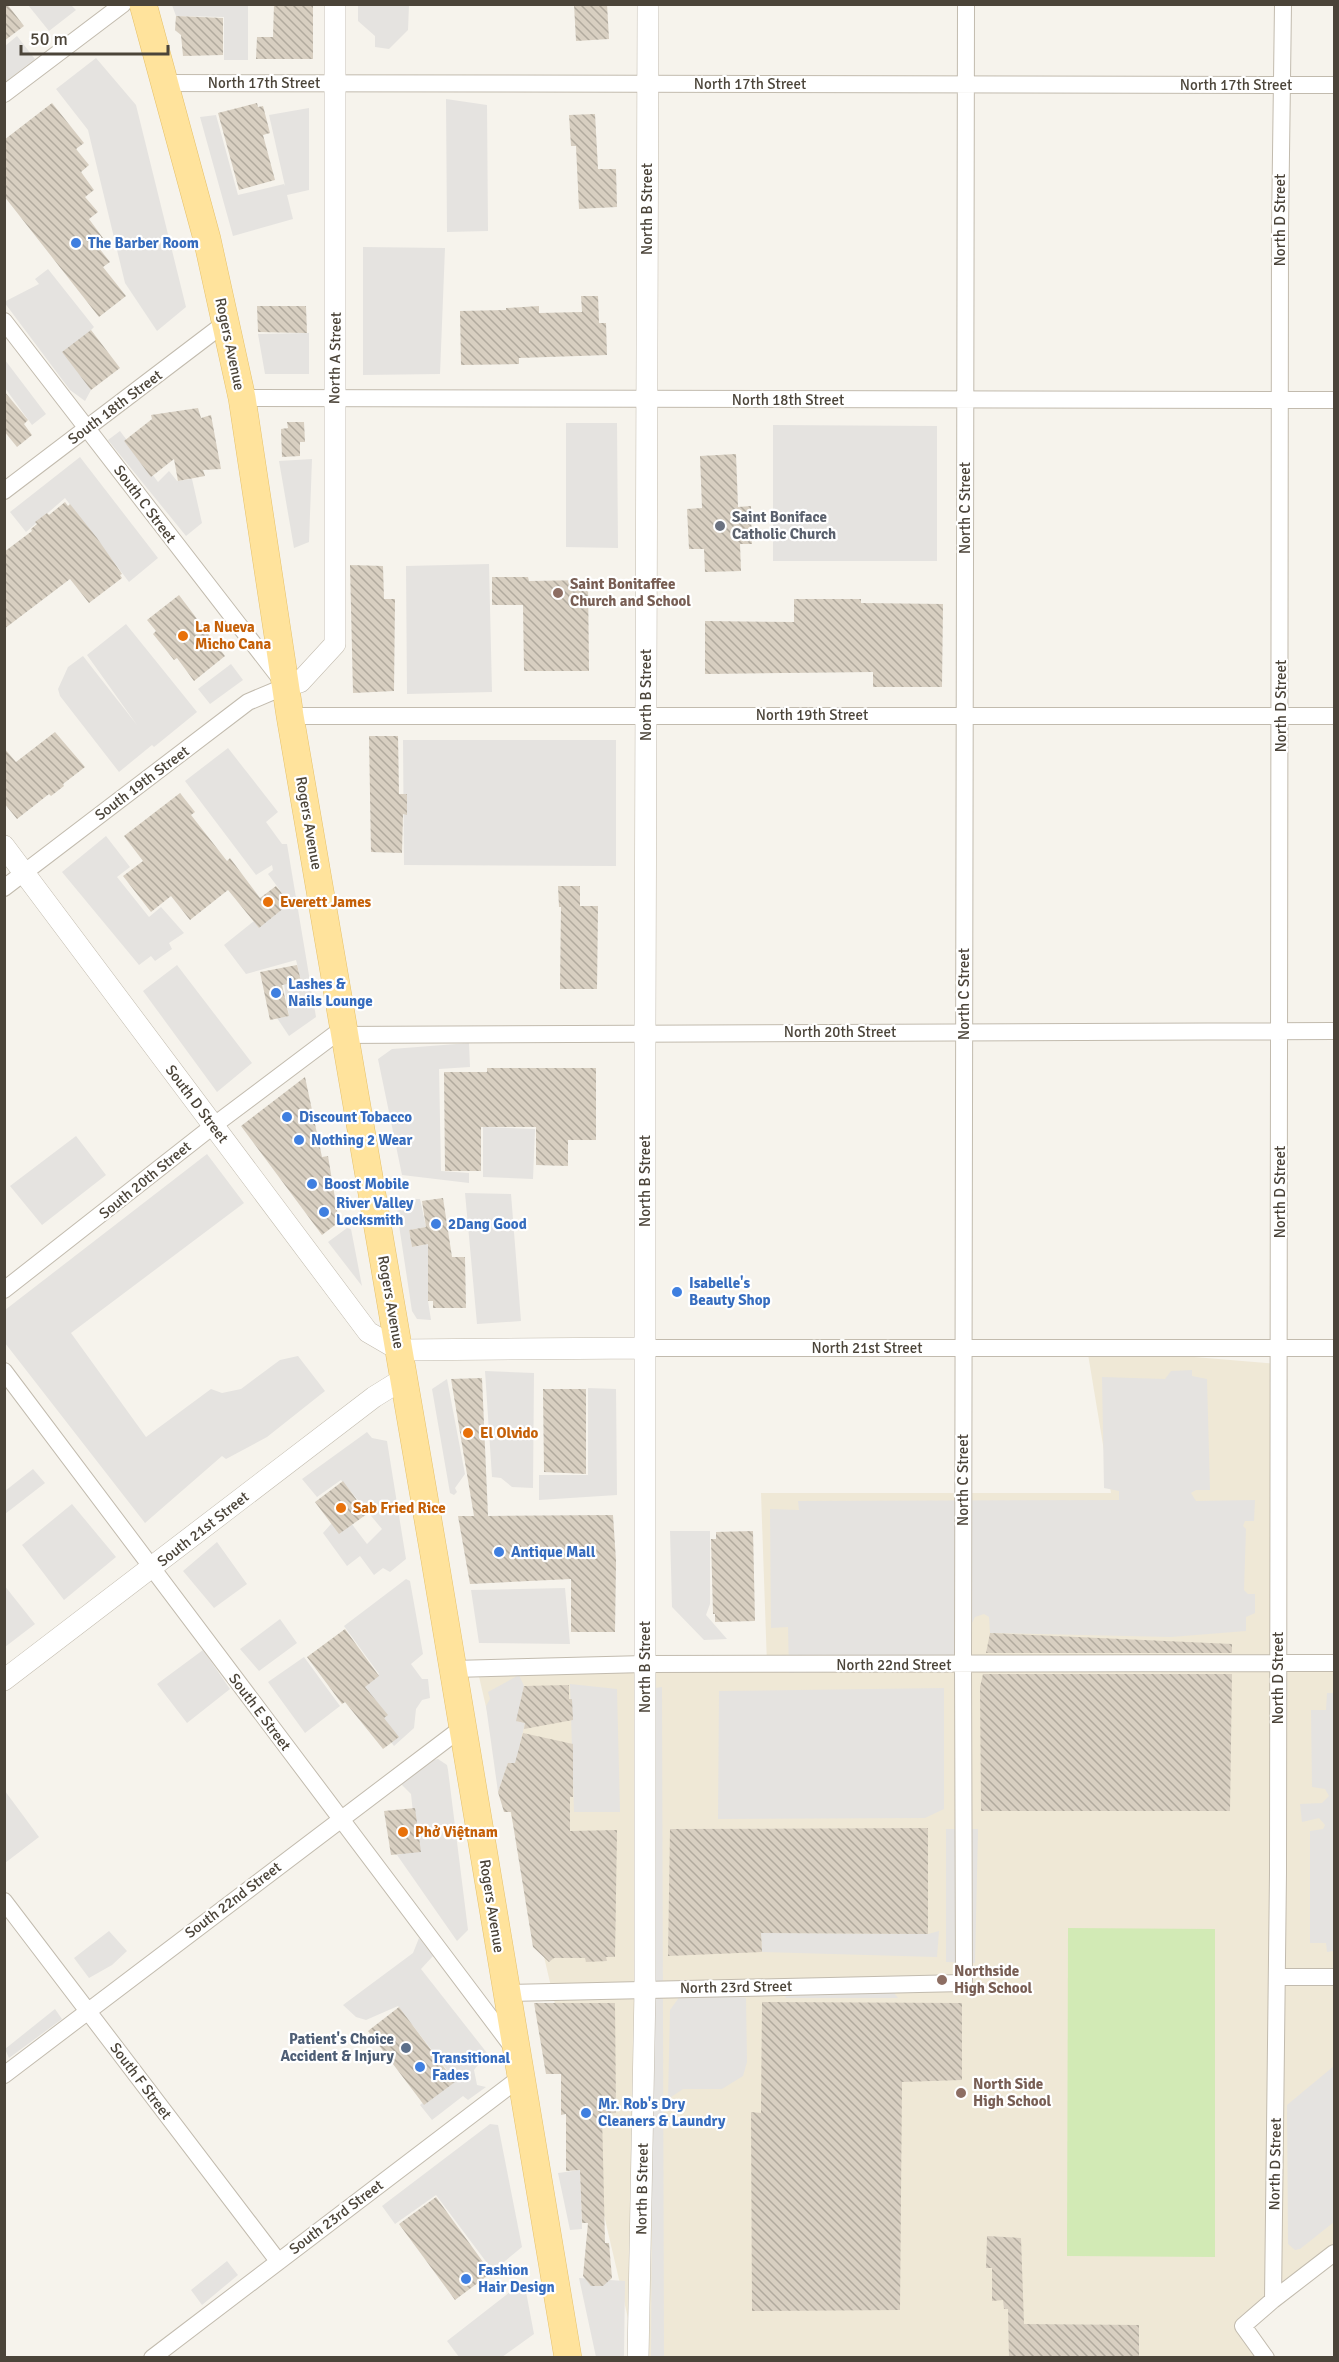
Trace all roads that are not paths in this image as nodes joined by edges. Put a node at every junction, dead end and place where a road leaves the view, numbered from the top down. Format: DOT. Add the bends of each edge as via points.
graph roads {
  1 [pos="123,4"];
  2 [pos="143,4"];
  3 [pos="335,4"];
  4 [pos="648,4"];
  5 [pos="966,4"];
  6 [pos="1283,4"];
  7 [pos="165,83"];
  8 [pos="335,83"];
  9 [pos="647,84"];
  10 [pos="966,84"];
  11 [pos="1282,85"];
  12 [pos="1335,85"];
  13 [pos="4,94"];
  14 [pos="4,321"];
  15 [pos="225,322"];
  16 [pos="242,398"];
  17 [pos="334,399"];
  18 [pos="646,399"];
  19 [pos="965,400"];
  20 [pos="1280,400"];
  21 [pos="1335,400"];
  22 [pos="87,428"];
  23 [pos="4,491"];
  24 [pos="286,686"];
  25 [pos="290,716"];
  26 [pos="646,716"];
  27 [pos="964,716"];
  28 [pos="1281,716"];
  29 [pos="1335,716"];
  30 [pos="4,846"];
  31 [pos="24,873"];
  32 [pos="4,888"];
  33 [pos="964,1031"];
  34 [pos="1280,1031"];
  35 [pos="1335,1031"];
  36 [pos="645,1033"];
  37 [pos="345,1034"];
  38 [pos="213,1126"];
  39 [pos="4,1290"];
  40 [pos="645,1348"];
  41 [pos="963,1348"];
  42 [pos="1279,1348"];
  43 [pos="1335,1348"];
  44 [pos="399,1350"];
  45 [pos="4,1371"];
  46 [pos="403,1379"];
  47 [pos="152,1568"];
  48 [pos="1278,1663"];
  49 [pos="1335,1663"];
  50 [pos="645,1664"];
  51 [pos="963,1665"];
  52 [pos="453,1669"];
  53 [pos="4,1680"];
  54 [pos="463,1728"];
  55 [pos="341,1821"];
  56 [pos="4,1901"];
  57 [pos="1277,1977"];
  58 [pos="1335,1977"];
  59 [pos="964,1983"];
  60 [pos="645,1990"];
  61 [pos="507,1993"];
  62 [pos="88,2011"];
  63 [pos="519,2065"];
  64 [pos="4,2075"];
  65 [pos="1335,2253"];
  66 [pos="278,2261"];
  67 [pos="1273,2300"];
  68 [pos="152,2358"];
  69 [pos="568,2358"];
  70 [pos="638,2358"];
  71 [pos="1266,2358"];
  1 -- 13 [label="street"];
  2 -- 7 [label="main road, Rogers Avenue"];
  3 -- 8 [label="street, North A Street"];
  4 -- 9 [label="street, North B Street"];
  5 -- 10 [label="street, North C Street"];
  6 -- 11 [label="street, North D Street"];
  7 -- 8 [label="street, North 17th Street"];
  7 -- 15 [label="main road, Rogers Avenue"];
  8 -- 9 [label="street, North 17th Street"];
  8 -- 17 [label="street, North A Street"];
  9 -- 10 [label="street, North 17th Street"];
  9 -- 18 [label="street, North B Street"];
  10 -- 11 [label="street, North 17th Street"];
  10 -- 19 [label="street, North C Street"];
  11 -- 12 [label="street, North 17th Street"];
  11 -- 20 [label="street, North D Street"];
  14 -- 22 [label="street, South C Street"];
  15 -- 16 [label="main road, Rogers Avenue"];
  15 -- 22 [label="street, South 18th Street"];
  16 -- 17 [label="street, North 18th Street"];
  16 -- 24 [label="main road, Rogers Avenue"];
  17 -- 18 [label="street, North 18th Street"];
  17 -- 24 [label="street, North A Street" via="335,644 300,682"];
  18 -- 19 [label="street, North 18th Street"];
  18 -- 26 [label="street, North B Street"];
  19 -- 20 [label="street, North 18th Street"];
  19 -- 27 [label="street, North C Street"];
  20 -- 21 [label="street, North 18th Street"];
  20 -- 28 [label="street, North D Street"];
  22 -- 23 [label="street, South 18th Street"];
  22 -- 24 [label="street, South C Street"];
  24 -- 25 [label="main road, Rogers Avenue"];
  24 -- 31 [label="street, South 19th Street" via="248,702"];
  25 -- 26 [label="street, North 19th Street"];
  25 -- 37 [label="main road, Rogers Avenue"];
  26 -- 27 [label="street, North 19th Street"];
  26 -- 36 [label="street, North B Street"];
  27 -- 28 [label="street, North 19th Street"];
  27 -- 33 [label="street, North C Street"];
  28 -- 29 [label="street, North 19th Street"];
  28 -- 34 [label="street, North D Street"];
  30 -- 31 [label="street, South D Street"];
  31 -- 32 [label="street, South 19th Street"];
  31 -- 38 [label="street, South D Street"];
  33 -- 34 [label="street, North 20th Street"];
  33 -- 36 [label="street, North 20th Street"];
  33 -- 41 [label="street, North C Street"];
  34 -- 35 [label="street, North 20th Street"];
  34 -- 42 [label="street, North D Street"];
  36 -- 37 [label="street, North 20th Street"];
  36 -- 40 [label="street, North B Street"];
  37 -- 38 [label="street, South 20th Street" via="334,1035"];
  37 -- 44 [label="main road, Rogers Avenue"];
  38 -- 39 [label="street, South 20th Street"];
  38 -- 44 [label="street, South D Street" via="368,1332"];
  40 -- 41 [label="street, North 21st Street"];
  40 -- 44 [label="street, North 21st Street"];
  40 -- 50 [label="street, North B Street"];
  41 -- 42 [label="street, North 21st Street"];
  41 -- 51 [label="street, North C Street"];
  42 -- 43 [label="street, North 21st Street"];
  42 -- 48 [label="street, North D Street"];
  44 -- 46 [label="main road, Rogers Avenue"];
  45 -- 47 [label="street, South E Street"];
  46 -- 47 [label="street, South 21st Street" via="374,1397"];
  46 -- 52 [label="main road, Rogers Avenue"];
  47 -- 53 [label="street, South 21st Street"];
  47 -- 55 [label="street, South E Street"];
  48 -- 49 [label="street, North 22nd Street"];
  48 -- 51 [label="street, North 22nd Street"];
  48 -- 57 [label="street, North D Street"];
  50 -- 51 [label="street, North 22nd Street"];
  50 -- 52 [label="street, North 22nd Street"];
  50 -- 60 [label="street, North B Street"];
  51 -- 59 [label="street, North C Street"];
  52 -- 54 [label="main road, Rogers Avenue"];
  54 -- 55 [label="street, South 22nd Street"];
  54 -- 61 [label="main road, Rogers Avenue"];
  55 -- 62 [label="street, South 22nd Street"];
  55 -- 63 [label="street, South E Street"];
  56 -- 62 [label="street, South F Street"];
  57 -- 58 [label="street"];
  57 -- 67 [label="street, North D Street"];
  59 -- 60 [label="street, North 23rd Street"];
  60 -- 61 [label="street, North 23rd Street"];
  60 -- 70 [label="street, North B Street"];
  61 -- 63 [label="main road, Rogers Avenue"];
  62 -- 64 [label="street, South 22nd Street"];
  62 -- 66 [label="street, South F Street"];
  63 -- 66 [label="street, South 23rd Street"];
  63 -- 69 [label="main road, Rogers Avenue"];
  65 -- 67 [label="street"];
  66 -- 68 [label="street, South 23rd Street"];
  67 -- 71 [label="street" via="1243,2326"];
}
